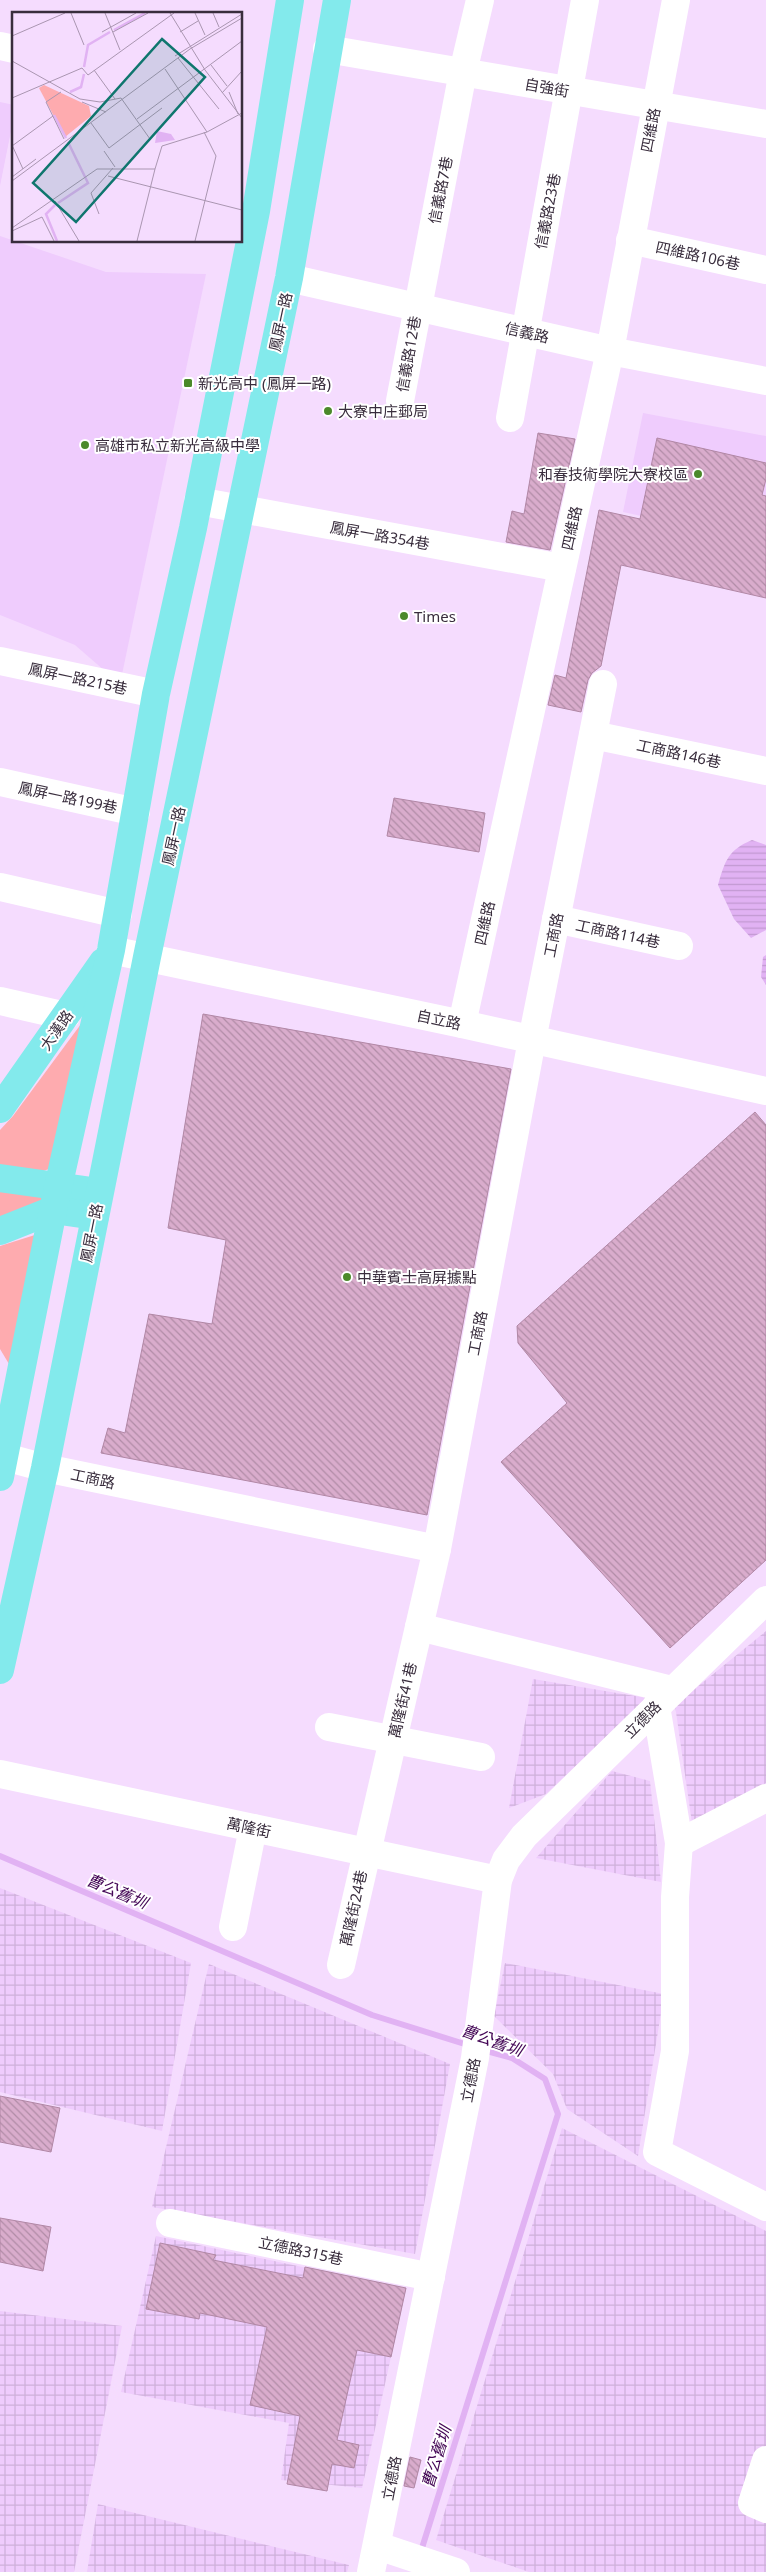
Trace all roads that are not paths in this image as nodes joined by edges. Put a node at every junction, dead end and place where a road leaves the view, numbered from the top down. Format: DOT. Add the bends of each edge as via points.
graph roads {
  1 [pos="290,0"];
  2 [pos="337,0"];
  3 [pos="480,0"];
  4 [pos="585,0"];
  5 [pos="676,0"];
  6 [pos="327,49"];
  7 [pos="463,72"];
  8 [pos="570,91"];
  9 [pos="654,106"];
  10 [pos="766,124"];
  11 [pos="249,210"];
  12 [pos="630,240"];
  13 [pos="766,270"];
  14 [pos="290,278"];
  15 [pos="417,307"];
  16 [pos="524,332"];
  17 [pos="610,351"];
  18 [pos="766,381"];
  19 [pos="400,401"];
  20 [pos="510,418"];
  21 [pos="198,501"];
  22 [pos="241,510"];
  23 [pos="562,568"];
  24 [pos="0,661"];
  25 [pos="603,684"];
  26 [pos="156,694"];
  27 [pos="593,735"];
  28 [pos="766,770"];
  29 [pos="0,782"];
  30 [pos="136,812"];
  31 [pos="0,887"];
  32 [pos="118,914"];
  33 [pos="556,919"];
  34 [pos="680,946"];
  35 [pos="112,950"];
  36 [pos="147,957"];
  37 [pos="0,1001"];
  38 [pos="66,1016"];
  39 [pos="462,1024"];
  40 [pos="532,1040"];
  41 [pos="766,1091"];
  42 [pos="0,1109"];
  43 [pos="0,1178"];
  44 [pos="56,1198"];
  45 [pos="97,1204"];
  46 [pos="0,1232"];
  47 [pos="0,1368"];
  48 [pos="18,1393"];
  49 [pos="2,1467"];
  50 [pos="45,1468"];
  51 [pos="437,1549"];
  52 [pos="766,1600"];
  53 [pos="419,1627"];
  54 [pos="0,1670"];
  55 [pos="664,1698"];
  56 [pos="329,1727"];
  57 [pos="392,1739"];
  58 [pos="481,1757"];
  59 [pos="0,1774"];
  60 [pos="766,1798"];
  61 [pos="253,1828"];
  62 [pos="679,1843"];
  63 [pos="366,1852"];
  64 [pos="498,1880"];
  65 [pos="233,1927"];
  66 [pos="341,1965"];
  67 [pos="766,2208"];
  68 [pos="170,2223"];
  69 [pos="431,2277"];
  70 [pos="766,2460"];
  71 [pos="766,2509"];
  72 [pos="378,2546"];
  73 [pos="370,2572"];
  74 [pos="456,2572"];
  1 -- 11 [label="main road"];
  2 -- 6 [label="main road, 鳳屏一路"];
  3 -- 7 [label="street, 信義路7巷"];
  4 -- 8 [label="street, 信義路23巷"];
  5 -- 9 [label="street, 四維路"];
  6 -- 7 [label="street, 自強街"];
  6 -- 14 [label="main road, 鳳屏一路"];
  7 -- 8 [label="street, 自強街"];
  7 -- 15 [label="street, 信義路7巷"];
  8 -- 9 [label="street, 自強街"];
  8 -- 16 [label="street, 信義路23巷"];
  9 -- 10 [label="street, 自強街"];
  9 -- 12 [label="street, 四維路"];
  11 -- 21 [label="main road"];
  12 -- 13 [label="street, 四維路106巷"];
  12 -- 17 [label="street, 四維路"];
  14 -- 15 [label="street, 信義路"];
  14 -- 22 [label="main road, 鳳屏一路"];
  15 -- 16 [label="street, 信義路"];
  15 -- 19 [label="street, 信義路12巷"];
  16 -- 17 [label="street, 信義路"];
  16 -- 20 [label="street, 信義路23巷"];
  17 -- 18 [label="street, 信義路"];
  17 -- 23 [label="street, 四維路"];
  21 -- 22 [label="street, 鳳屏一路354巷"];
  21 -- 26 [label="main road"];
  22 -- 23 [label="street, 鳳屏一路354巷"];
  22 -- 36 [label="main road, 鳳屏一路"];
  23 -- 39 [label="street, 四維路"];
  24 -- 26 [label="street, 鳳屏一路215巷"];
  25 -- 27 [label="street, 工商路"];
  26 -- 30 [label="main road"];
  27 -- 28 [label="street, 工商路146巷"];
  27 -- 33 [label="street, 工商路"];
  29 -- 30 [label="street, 鳳屏一路199巷"];
  30 -- 32 [label="main road"];
  31 -- 32 [label="street"];
  32 -- 35 [label="main road"];
  33 -- 34 [label="street, 工商路114巷"];
  33 -- 40 [label="street, 工商路"];
  35 -- 36 [label="street, 自立路"];
  35 -- 38 [label="main road, 大漢路"];
  35 -- 44 [label="main road"];
  36 -- 39 [label="street, 自立路"];
  36 -- 45 [label="main road, 鳳屏一路"];
  37 -- 38 [label="street"];
  38 -- 42 [label="main road, 大漢路"];
  39 -- 40 [label="street, 自立路"];
  40 -- 41 [label="street, 自立路"];
  40 -- 51 [label="street, 工商路"];
  43 -- 44 [label="main road"];
  44 -- 45 [label="main road"];
  44 -- 46 [label="main road"];
  44 -- 48 [label="main road"];
  45 -- 50 [label="main road, 鳳屏一路"];
  47 -- 48 [label="main road"];
  48 -- 49 [label="main road"];
  49 -- 50 [label="street, 工商路"];
  50 -- 51 [label="street, 工商路"];
  50 -- 54 [label="main road, 鳳屏一路"];
  51 -- 53 [label="street, 萬隆街41巷"];
  52 -- 55 [label="street, 立德路"];
  53 -- 55 [label="street"];
  53 -- 57 [label="street, 萬隆街41巷"];
  55 -- 62 [label="street"];
  55 -- 64 [label="street, 立德路" via="524,1836 506,1860"];
  56 -- 57 [label="street"];
  57 -- 58 [label="street"];
  57 -- 63 [label="street, 萬隆街41巷"];
  59 -- 61 [label="street, 萬隆街"];
  60 -- 62 [label="street"];
  61 -- 63 [label="street, 萬隆街"];
  61 -- 65 [label="street"];
  62 -- 67 [label="street" via="675,1897 675,2051 658,2152"];
  63 -- 64 [label="street, 萬隆街"];
  63 -- 66 [label="street, 萬隆街24巷"];
  64 -- 69 [label="street, 立德路" via="476,2046"];
  68 -- 69 [label="street, 立德路315巷"];
  69 -- 72 [label="street, 立德路"];
  70 -- 71 [label="street" via="752,2503"];
  72 -- 73 [label="street, 立德路"];
  72 -- 74 [label="street"];
}
